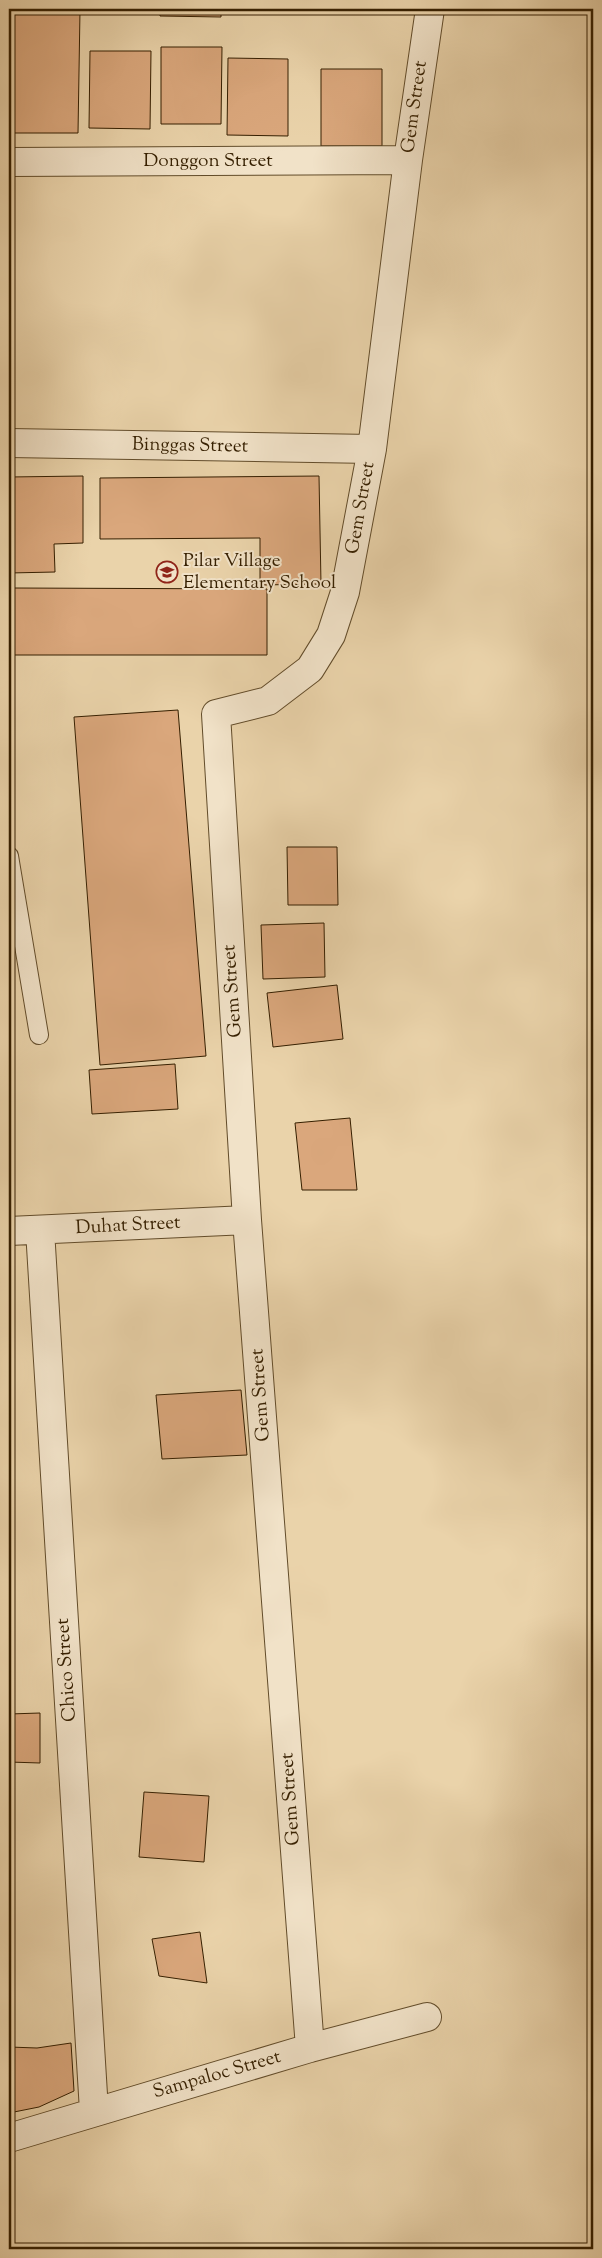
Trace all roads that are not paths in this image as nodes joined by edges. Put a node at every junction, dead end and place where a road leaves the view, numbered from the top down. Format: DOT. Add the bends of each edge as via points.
graph roads {
  1 [pos="430,9"];
  2 [pos="408,160"];
  3 [pos="9,162"];
  4 [pos="9,443"];
  5 [pos="372,449"];
  6 [pos="9,856"];
  7 [pos="39,1035"];
  8 [pos="247,1220"];
  9 [pos="40,1230"];
  10 [pos="9,1231"];
  11 [pos="427,2017"];
  12 [pos="310,2048"];
  13 [pos="94,2111"];
  14 [pos="9,2138"];
  1 -- 2 [label="street, Gem Street"];
  2 -- 3 [label="street, Donggon Street"];
  2 -- 5 [label="street, Gem Street"];
  4 -- 5 [label="street, Binggas Street"];
  5 -- 8 [label="street, Gem Street" via="345,592 331,635 310,669 268,701 216,714"];
  6 -- 7 [label="lane"];
  8 -- 9 [label="street, Duhat Street"];
  8 -- 12 [label="street, Gem Street"];
  9 -- 10 [label="street, Duhat Street"];
  9 -- 13 [label="street, Chico Street"];
  11 -- 12 [label="street, Sampaloc Street"];
  12 -- 13 [label="street, Sampaloc Street"];
  13 -- 14 [label="street, Sampaloc Street"];
}
